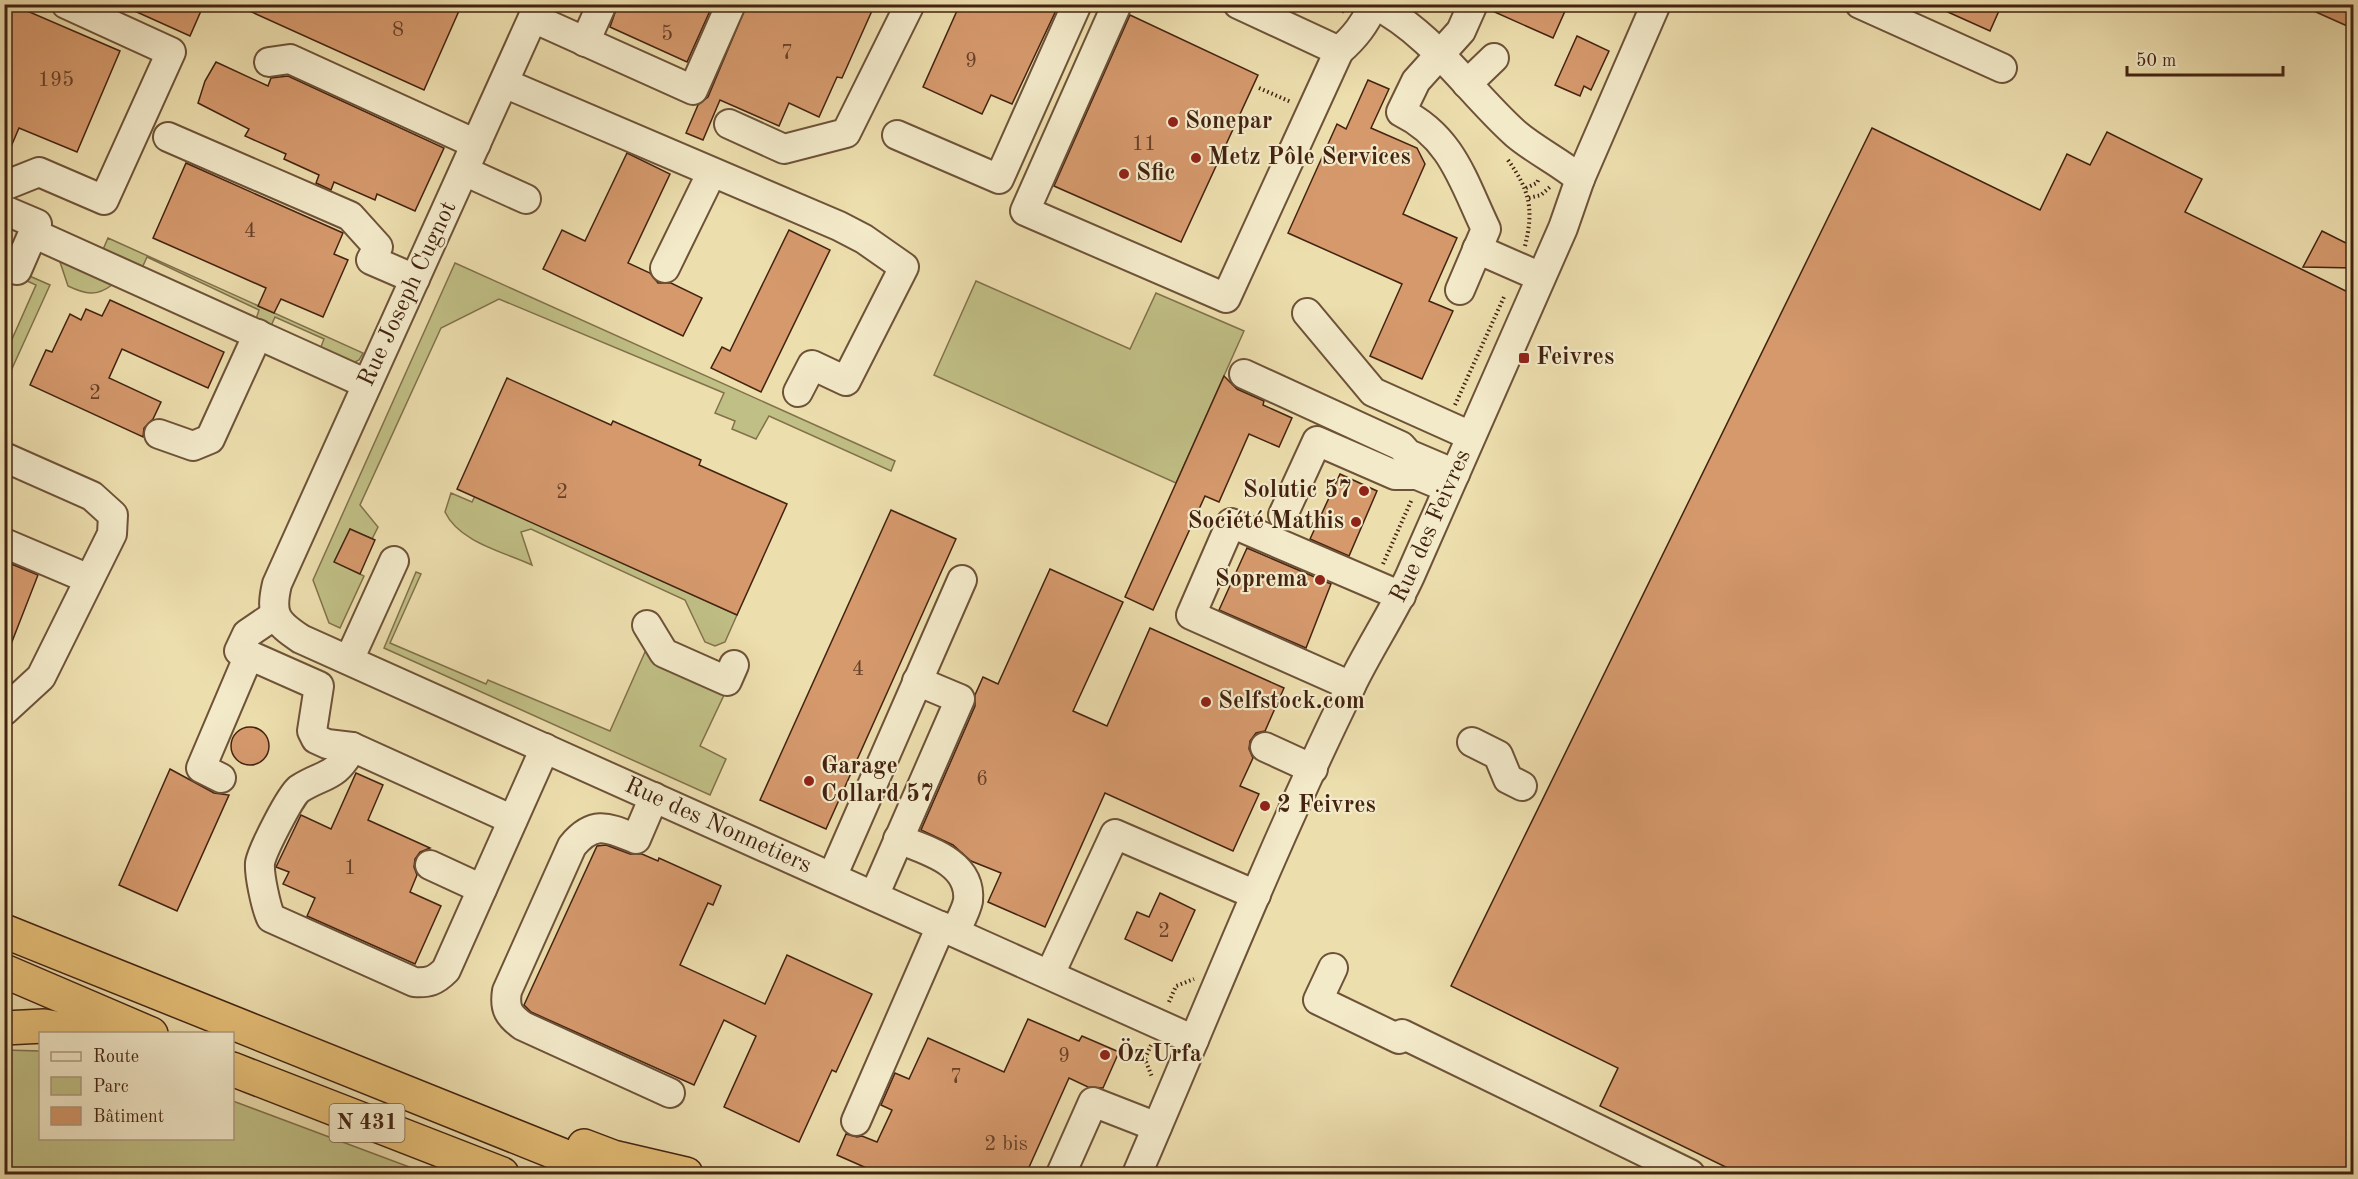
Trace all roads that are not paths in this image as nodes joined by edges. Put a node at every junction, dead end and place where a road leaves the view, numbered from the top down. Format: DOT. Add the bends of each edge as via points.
graph roads {
  1 [pos="66,4"];
  2 [pos="602,4"];
  3 [pos="731,4"];
  4 [pos="910,4"];
  5 [pos="1077,4"];
  6 [pos="1117,4"];
  7 [pos="1238,4"];
  8 [pos="1374,4"];
  9 [pos="1473,4"];
  10 [pos="1656,4"];
  11 [pos="1860,4"];
  12 [pos="536,11"];
  13 [pos="585,42"];
  14 [pos="1340,51"];
  15 [pos="1440,55"];
  16 [pos="1494,58"];
  17 [pos="269,62"];
  18 [pos="2002,68"];
  19 [pos="504,83"];
  20 [pos="1467,84"];
  21 [pos="729,124"];
  22 [pos="897,135"];
  23 [pos="168,137"];
  24 [pos="476,144"];
  25 [pos="464,171"];
  26 [pos="711,174"];
  27 [pos="1580,179"];
  28 [pos="4,186"];
  29 [pos="526,199"];
  30 [pos="4,210"];
  31 [pos="46,239"];
  32 [pos="1477,249"];
  33 [pos="665,268"];
  34 [pos="16,270"];
  35 [pos="1541,277"];
  36 [pos="415,279"];
  37 [pos="1460,290"];
  38 [pos="1307,313"];
  39 [pos="258,334"];
  40 [pos="1244,374"];
  41 [pos="367,384"];
  42 [pos="798,392"];
  43 [pos="159,434"];
  44 [pos="1472,436"];
  45 [pos="6,463"];
  46 [pos="1452,481"];
  47 [pos="1284,515"];
  48 [pos="4,543"];
  49 [pos="394,561"];
  50 [pos="89,579"];
  51 [pos="962,580"];
  52 [pos="1401,596"];
  53 [pos="275,615"];
  54 [pos="647,625"];
  55 [pos="249,655"];
  56 [pos="349,660"];
  57 [pos="734,665"];
  58 [pos="917,681"];
  59 [pos="1351,686"];
  60 [pos="15,687"];
  61 [pos="4,711"];
  62 [pos="1472,742"];
  63 [pos="352,747"];
  64 [pos="1265,747"];
  65 [pos="545,748"];
  66 [pos="1313,769"];
  67 [pos="221,778"];
  68 [pos="1522,786"];
  69 [pos="654,797"];
  70 [pos="513,820"];
  71 [pos="898,839"];
  72 [pos="430,865"];
  73 [pos="832,877"];
  74 [pos="482,889"];
  75 [pos="1256,895"];
  76 [pos="874,896"];
  77 [pos="948,929"];
  78 [pos="4,931"];
  79 [pos="1333,968"];
  80 [pos="4,970"];
  81 [pos="1050,974"];
  82 [pos="4,1028"];
  83 [pos="77,1032"];
  84 [pos="146,1032"];
  85 [pos="1194,1040"];
  86 [pos="234,1070"];
  87 [pos="234,1075"];
  88 [pos="276,1088"];
  89 [pos="670,1093"];
  90 [pos="452,1112"];
  91 [pos="856,1121"];
  92 [pos="1157,1127"];
  93 [pos="502,1174"];
  94 [pos="609,1174"];
  95 [pos="686,1174"];
  96 [pos="1061,1174"];
  97 [pos="1137,1174"];
  98 [pos="1690,1174"];
  1 -- 28 [label="street" via="171,52 104,200 39,172"];
  2 -- 13 [label="street"];
  3 -- 13 [label="street" via="693,90"];
  4 -- 21 [label="street" via="846,133 784,149"];
  5 -- 22 [label="street" via="999,179"];
  6 -- 14 [label="street" via="1025,211 1226,298"];
  7 -- 14 [label="street"];
  8 -- 14 [label="street" via="1361,29"];
  8 -- 15 [label="street" via="1408,24"];
  9 -- 15 [label="street" via="1461,32"];
  10 -- 27 [label="street, Rue des Feivres"];
  11 -- 18 [label="street"];
  12 -- 13 [label="street"];
  12 -- 19 [label="street, Rue Joseph Cugnot"];
  15 -- 20 [label="street"];
  15 -- 32 [label="street" via="1416,81 1401,112 1423,123 1449,151 1486,229"];
  16 -- 20 [label="street"];
  17 -- 24 [label="street" via="290,59"];
  19 -- 24 [label="street, Rue Joseph Cugnot"];
  19 -- 26 [label="street"];
  20 -- 27 [label="street" via="1516,133"];
  23 -- 36 [label="street" via="350,216 378,247 371,260"];
  24 -- 25 [label="street, Rue Joseph Cugnot"];
  25 -- 29 [label="street"];
  25 -- 36 [label="street, Rue Joseph Cugnot"];
  26 -- 33 [label="street"];
  26 -- 42 [label="street" via="839,226 904,267 846,381 812,365"];
  27 -- 35 [label="street, Rue des Feivres"];
  30 -- 34 [label="street" via="37,225"];
  31 -- 39 [label="street"];
  32 -- 35 [label="street"];
  32 -- 37 [label="street"];
  35 -- 44 [label="street, Rue des Feivres"];
  36 -- 41 [label="street, Rue Joseph Cugnot"];
  38 -- 44 [label="street" via="1373,392"];
  39 -- 41 [label="street"];
  39 -- 43 [label="street" via="210,439 193,446"];
  40 -- 46 [label="street" via="1401,446"];
  41 -- 53 [label="street, Rue Joseph Cugnot" via="277,584"];
  44 -- 46 [label="street, Rue des Feivres"];
  45 -- 50 [label="street" via="92,496 113,515 112,534"];
  46 -- 47 [label="street" via="1395,475 1317,441"];
  46 -- 52 [label="street, Rue des Feivres"];
  48 -- 50 [label="street"];
  49 -- 56 [label="street"];
  50 -- 60 [label="street" via="40,676"];
  51 -- 58 [label="street"];
  52 -- 59 [label="street, Rue des Feivres"];
  52 -- 59 [label="street" via="1231,523 1191,615"];
  53 -- 55 [label="street" via="247,634 239,651"];
  53 -- 56 [label="street, Rue des Nonnetiers" via="301,639"];
  54 -- 57 [label="street" via="664,653 727,681"];
  55 -- 63 [label="street" via="319,686 312,731 316,740"];
  55 -- 67 [label="street" via="201,768"];
  56 -- 65 [label="street, Rue des Nonnetiers"];
  58 -- 71 [label="street" via="960,699"];
  58 -- 73 [label="street"];
  59 -- 66 [label="street, Rue des Feivres"];
  60 -- 61 [label="street"];
  62 -- 68 [label="street" via="1498,755 1508,779"];
  63 -- 70 [label="street"];
  63 -- 74 [label="street" via="340,767 325,779 298,790 288,801 260,863 271,918 414,982 429,983 446,970"];
  64 -- 66 [label="street"];
  65 -- 69 [label="street, Rue des Nonnetiers"];
  65 -- 70 [label="street"];
  66 -- 75 [label="street, Rue des Feivres"];
  69 -- 73 [label="street, Rue des Nonnetiers"];
  69 -- 89 [label="street" via="636,839 608,827 595,828 572,846 507,991 505,1005 511,1018 523,1026"];
  70 -- 74 [label="street"];
  71 -- 76 [label="street"];
  71 -- 77 [label="street" via="951,861 964,880 968,901"];
  72 -- 74 [label="street"];
  73 -- 76 [label="street, Rue des Nonnetiers"];
  75 -- 81 [label="street" via="1114,834"];
  75 -- 85 [label="street, Rue des Feivres"];
  76 -- 77 [label="street, Rue des Nonnetiers"];
  77 -- 81 [label="street, Rue des Nonnetiers"];
  77 -- 91 [label="street"];
  78 -- 90 [label="highway, N 431"];
  79 -- 98 [label="street" via="1318,1000"];
  80 -- 84 [label="highway"];
  81 -- 85 [label="street, Rue des Nonnetiers"];
  82 -- 83 [label="highway" via="44,1026"];
  85 -- 92 [label="street, Rue des Feivres"];
  86 -- 88 [label="highway, N 431"];
  87 -- 88 [label="highway"];
  88 -- 93 [label="highway, N 431"];
  90 -- 94 [label="highway, N 431"];
  90 -- 95 [label="highway" via="545,1132 613,1157"];
  92 -- 96 [label="street" via="1093,1102"];
  92 -- 97 [label="street, Rue des Feivres"];
}
